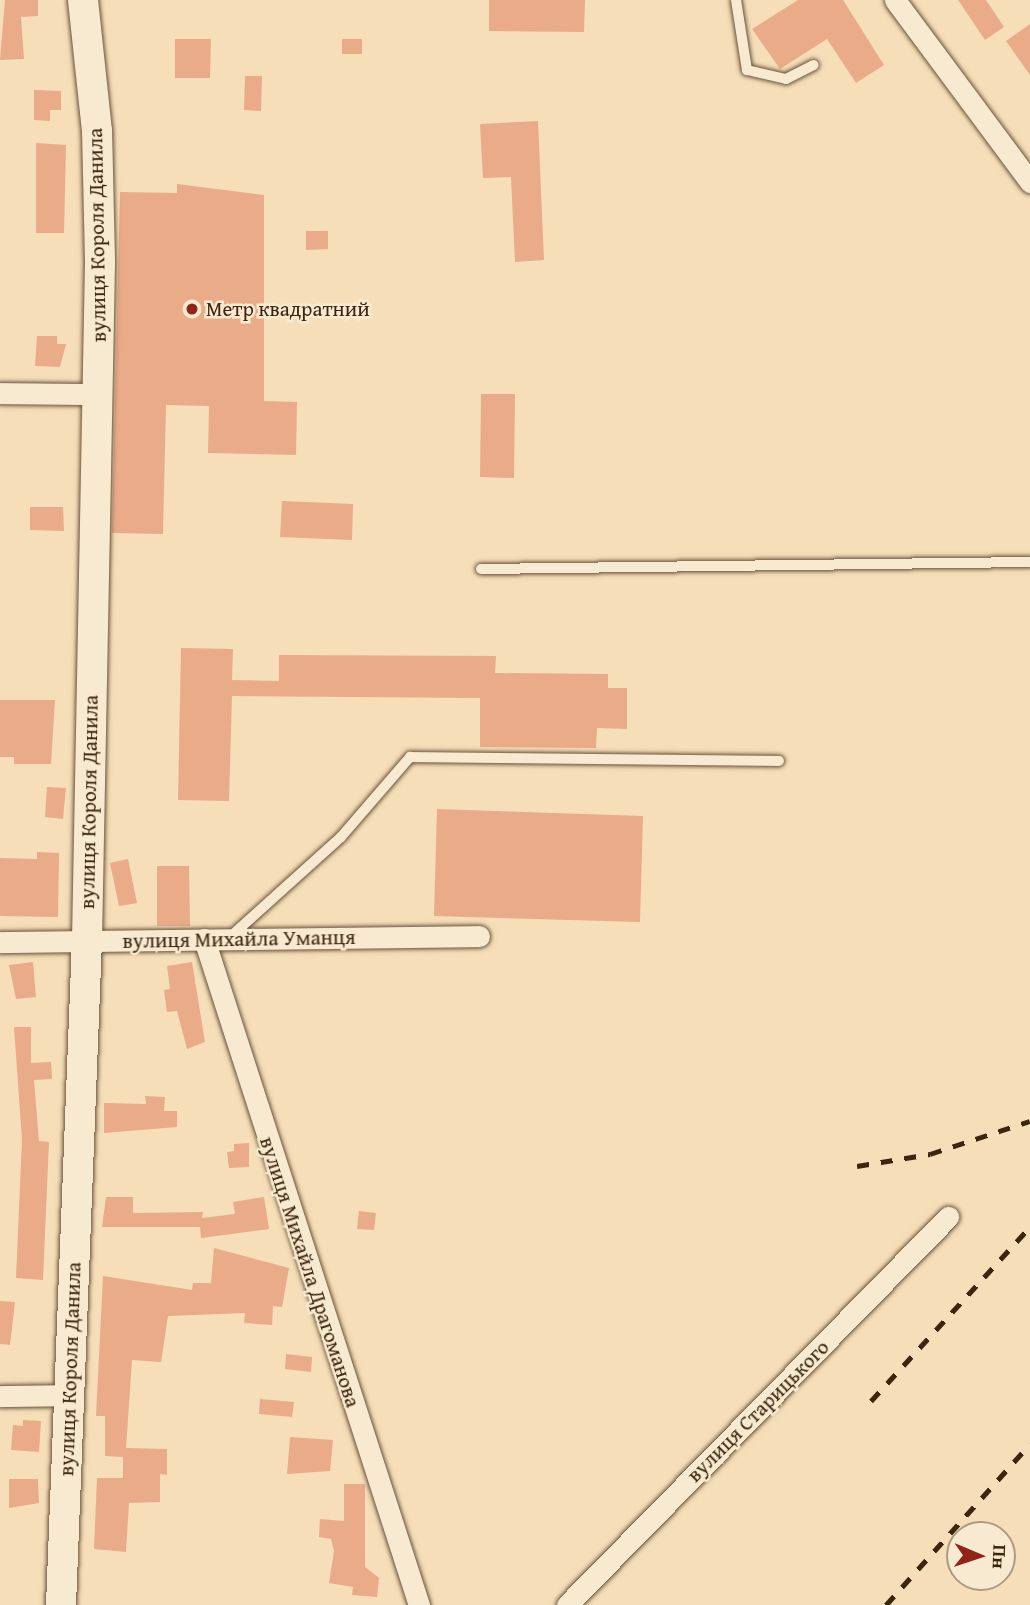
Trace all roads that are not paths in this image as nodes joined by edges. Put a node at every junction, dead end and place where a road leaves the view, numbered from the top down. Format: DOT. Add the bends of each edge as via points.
graph roads {
  1 [pos="83,0"];
  2 [pos="736,0"];
  3 [pos="895,0"];
  4 [pos="814,65"];
  5 [pos="1030,182"];
  6 [pos="0,393"];
  7 [pos="97,394"];
  8 [pos="1030,562"];
  9 [pos="481,569"];
  10 [pos="779,761"];
  11 [pos="478,936"];
  12 [pos="204,939"];
  13 [pos="228,939"];
  14 [pos="87,940"];
  15 [pos="0,942"];
  16 [pos="948,1217"];
  17 [pos="68,1395"];
  18 [pos="0,1396"];
  19 [pos="61,1605"];
  20 [pos="419,1605"];
  21 [pos="567,1605"];
  1 -- 7 [label="main road, вулиця Короля Данила" via="97,131"];
  2 -- 4 [label="lane" via="747,70 786,79"];
  3 -- 5 [label="street"];
  6 -- 7 [label="street"];
  7 -- 14 [label="main road, вулиця Короля Данила"];
  8 -- 9 [label="lane"];
  10 -- 13 [label="lane" via="410,757 341,836"];
  11 -- 13 [label="street, вулиця Михайла Уманця"];
  12 -- 13 [label="street, вулиця Михайла Уманця"];
  12 -- 14 [label="street, вулиця Михайла Уманця"];
  12 -- 20 [label="street, вулиця Михайла Драгоманова"];
  14 -- 15 [label="street, вулиця Михайла Уманця"];
  14 -- 17 [label="main road, вулиця Короля Данила"];
  16 -- 21 [label="street, вулиця Старицького"];
  17 -- 18 [label="street"];
  17 -- 19 [label="main road, вулиця Короля Данила"];
}
